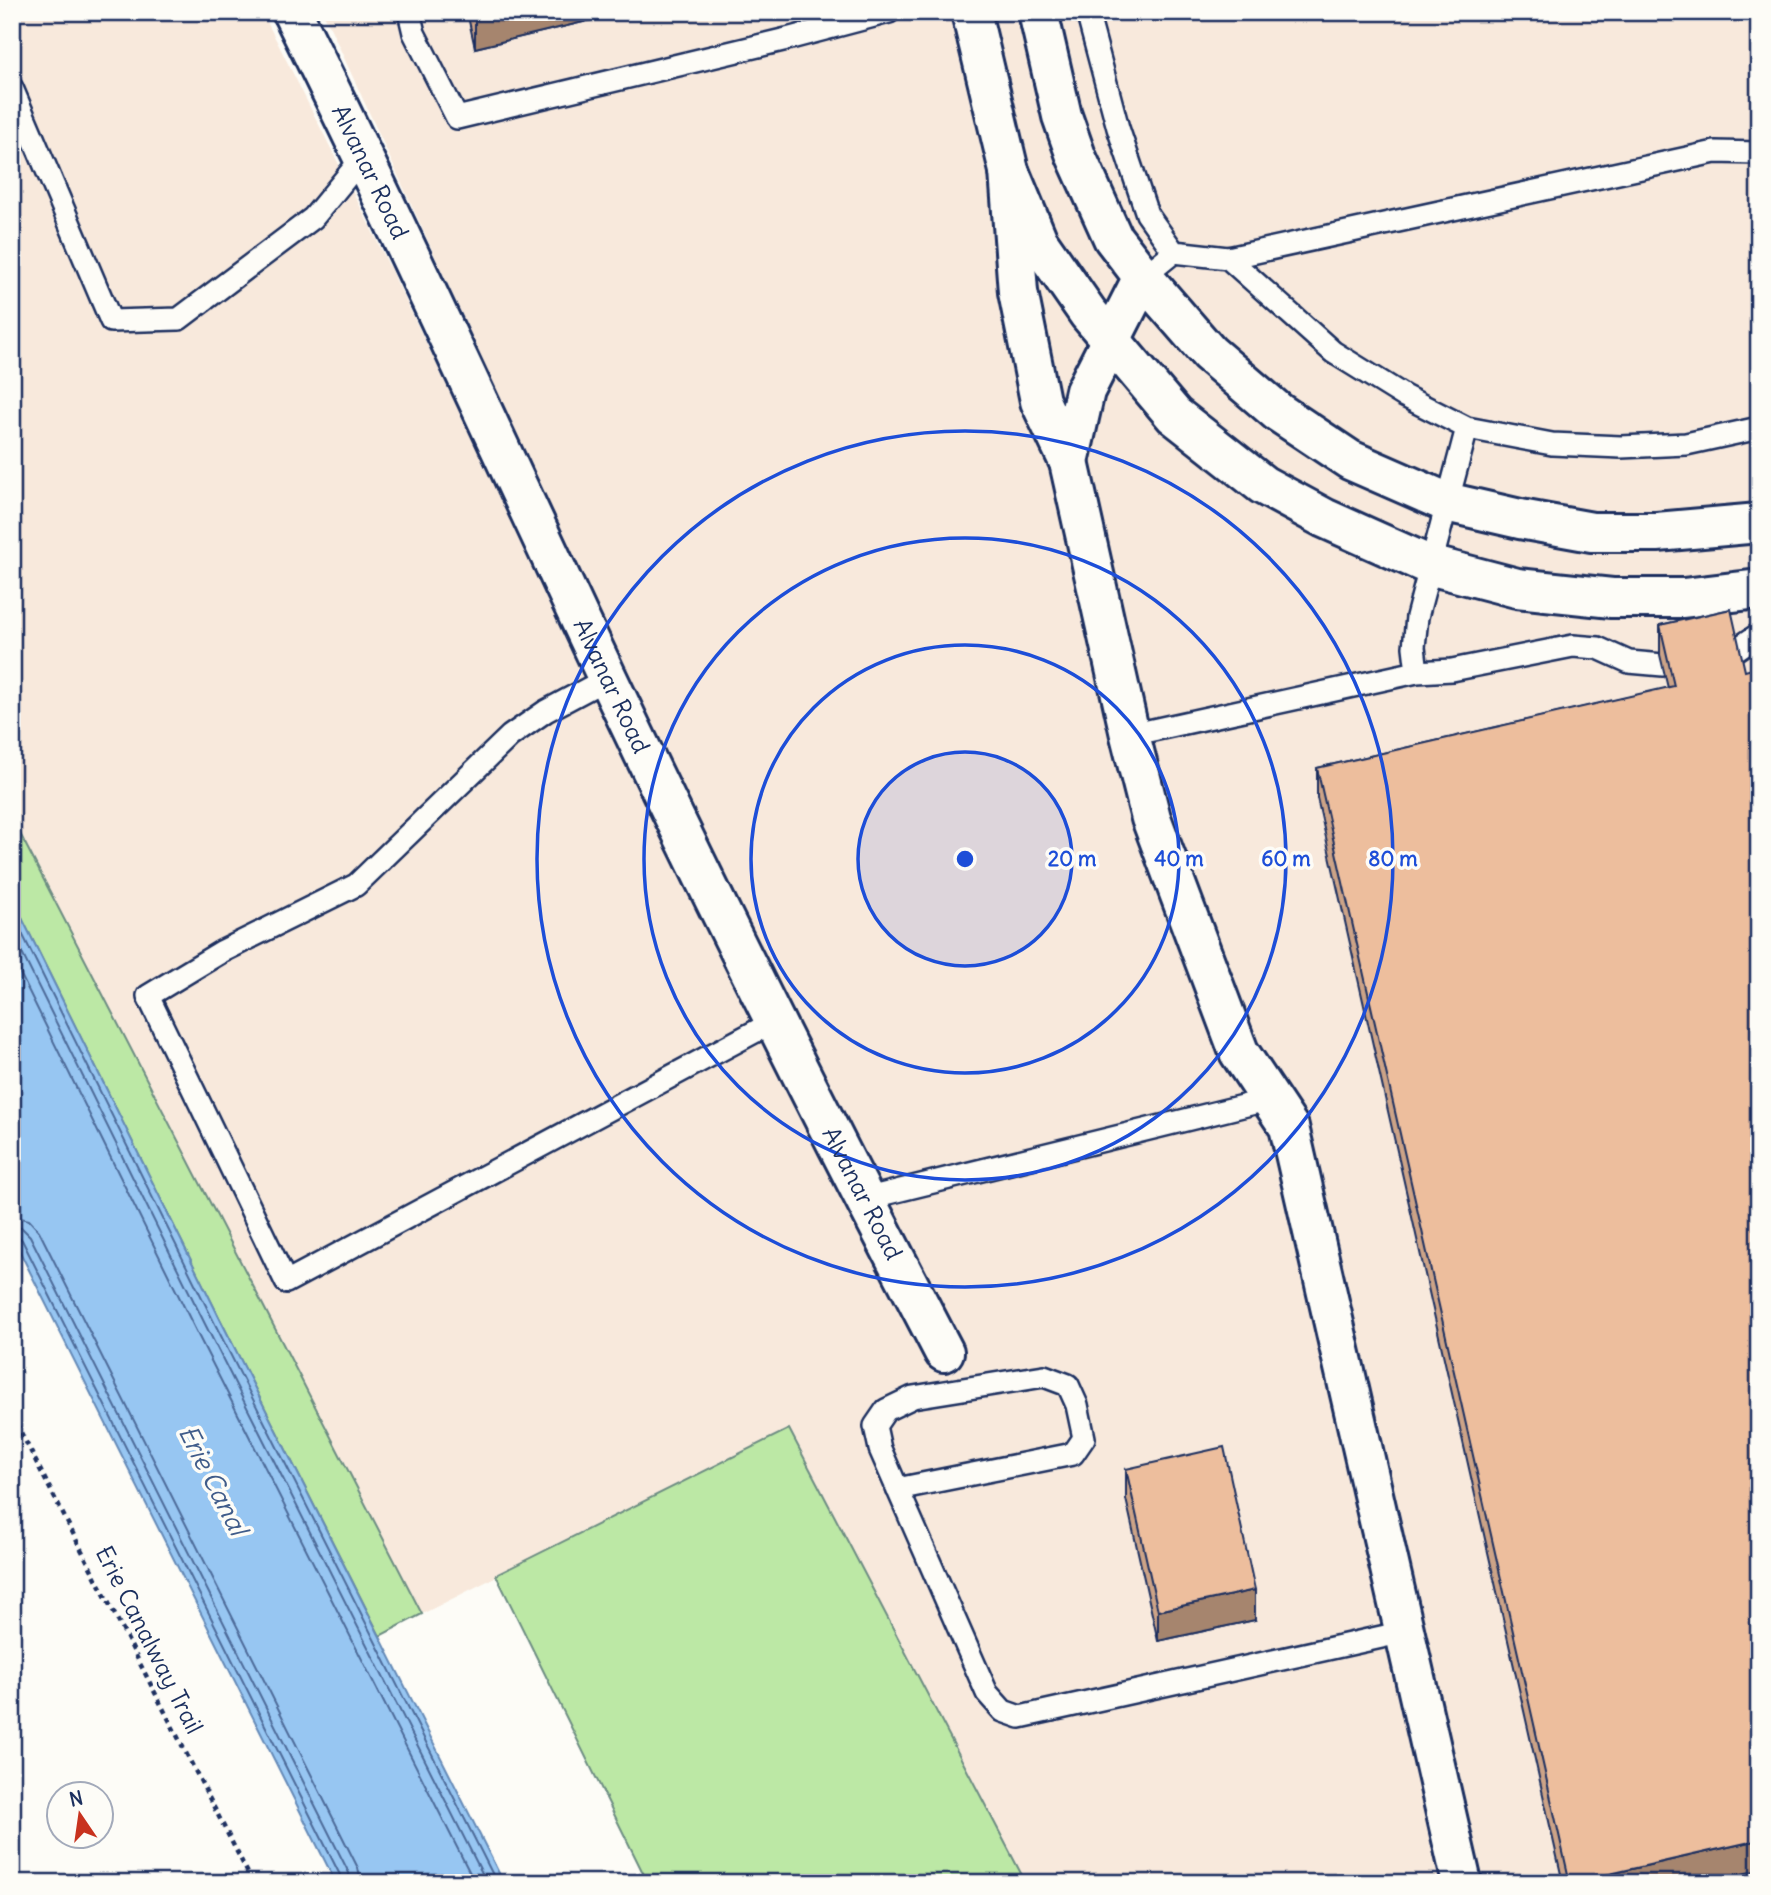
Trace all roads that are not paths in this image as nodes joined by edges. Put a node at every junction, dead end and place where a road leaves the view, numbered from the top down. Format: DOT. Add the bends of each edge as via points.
graph roads {
  1 [pos="292,12"];
  2 [pos="409,12"];
  3 [pos="889,12"];
  4 [pos="971,12"];
  5 [pos="1038,12"];
  6 [pos="1087,12"];
  7 [pos="852,17"];
  8 [pos="12,88"];
  9 [pos="1759,153"];
  10 [pos="364,156"];
  11 [pos="1009,172"];
  12 [pos="1174,252"];
  13 [pos="1228,258"];
  14 [pos="1143,277"];
  15 [pos="1111,339"];
  16 [pos="1467,428"];
  17 [pos="1759,428"];
  18 [pos="1069,463"];
  19 [pos="1446,502"];
  20 [pos="1759,523"];
  21 [pos="1429,565"];
  22 [pos="1759,589"];
  23 [pos="1759,634"];
  24 [pos="1734,651"];
  25 [pos="1663,665"];
  26 [pos="1416,672"];
  27 [pos="608,678"];
  28 [pos="1130,735"];
  29 [pos="775,1021"];
  30 [pos="1271,1099"];
  31 [pos="864,1199"];
  32 [pos="944,1352"];
  33 [pos="958,1389"];
  34 [pos="897,1489"];
  35 [pos="1404,1632"];
  36 [pos="1462,1883"];
  1 -- 10 [label="street, Alvanar Road"];
  2 -- 7 [label="lane" via="414,33 457,118"];
  3 -- 7 [label="lane"];
  4 -- 11 [label="street"];
  5 -- 14 [label="street" via="1062,117 1076,156 1113,238"];
  6 -- 12 [label="lane" via="1147,215"];
  8 -- 10 [label="lane" via="111,321 179,319 313,218"];
  9 -- 13 [label="lane" via="1715,152"];
  10 -- 27 [label="street, Alvanar Road"];
  11 -- 15 [label="street" via="1038,241"];
  11 -- 18 [label="street" via="1018,292 1040,401"];
  12 -- 13 [label="lane"];
  12 -- 14 [label="lane"];
  13 -- 16 [label="lane" via="1333,352"];
  14 -- 15 [label="street"];
  14 -- 19 [label="street" via="1209,353 1278,412 1350,460"];
  15 -- 18 [label="street" via="1085,391"];
  15 -- 21 [label="street" via="1174,415 1264,485 1324,518"];
  16 -- 17 [label="lane" via="1552,444 1621,447 1686,444"];
  16 -- 19 [label="lane"];
  18 -- 28 [label="street"];
  19 -- 20 [label="street" via="1592,532"];
  19 -- 21 [label="lane"];
  21 -- 22 [label="street" via="1517,588 1612,598 1683,598"];
  21 -- 26 [label="lane" via="1417,617"];
  23 -- 24 [label="lane"];
  25 -- 26 [label="lane" via="1629,662 1598,648 1573,646 1452,670"];
  26 -- 28 [label="lane"];
  27 -- 29 [label="street, Alvanar Road"];
  27 -- 29 [label="lane" via="510,736 356,885 221,952 148,996 286,1282"];
  28 -- 30 [label="street" via="1151,818 1239,1052"];
  29 -- 31 [label="street, Alvanar Road"];
  30 -- 31 [label="lane"];
  30 -- 35 [label="street" via="1289,1127"];
  31 -- 32 [label="street, Alvanar Road"];
  32 -- 33 [label="lane"];
  33 -- 34 [label="lane" via="913,1397 886,1410 875,1426"];
  33 -- 34 [label="lane" via="1044,1376 1068,1385 1084,1438 1073,1454 1064,1457"];
  34 -- 35 [label="lane" via="987,1693 1003,1712 1020,1717"];
  35 -- 36 [label="street"];
}
